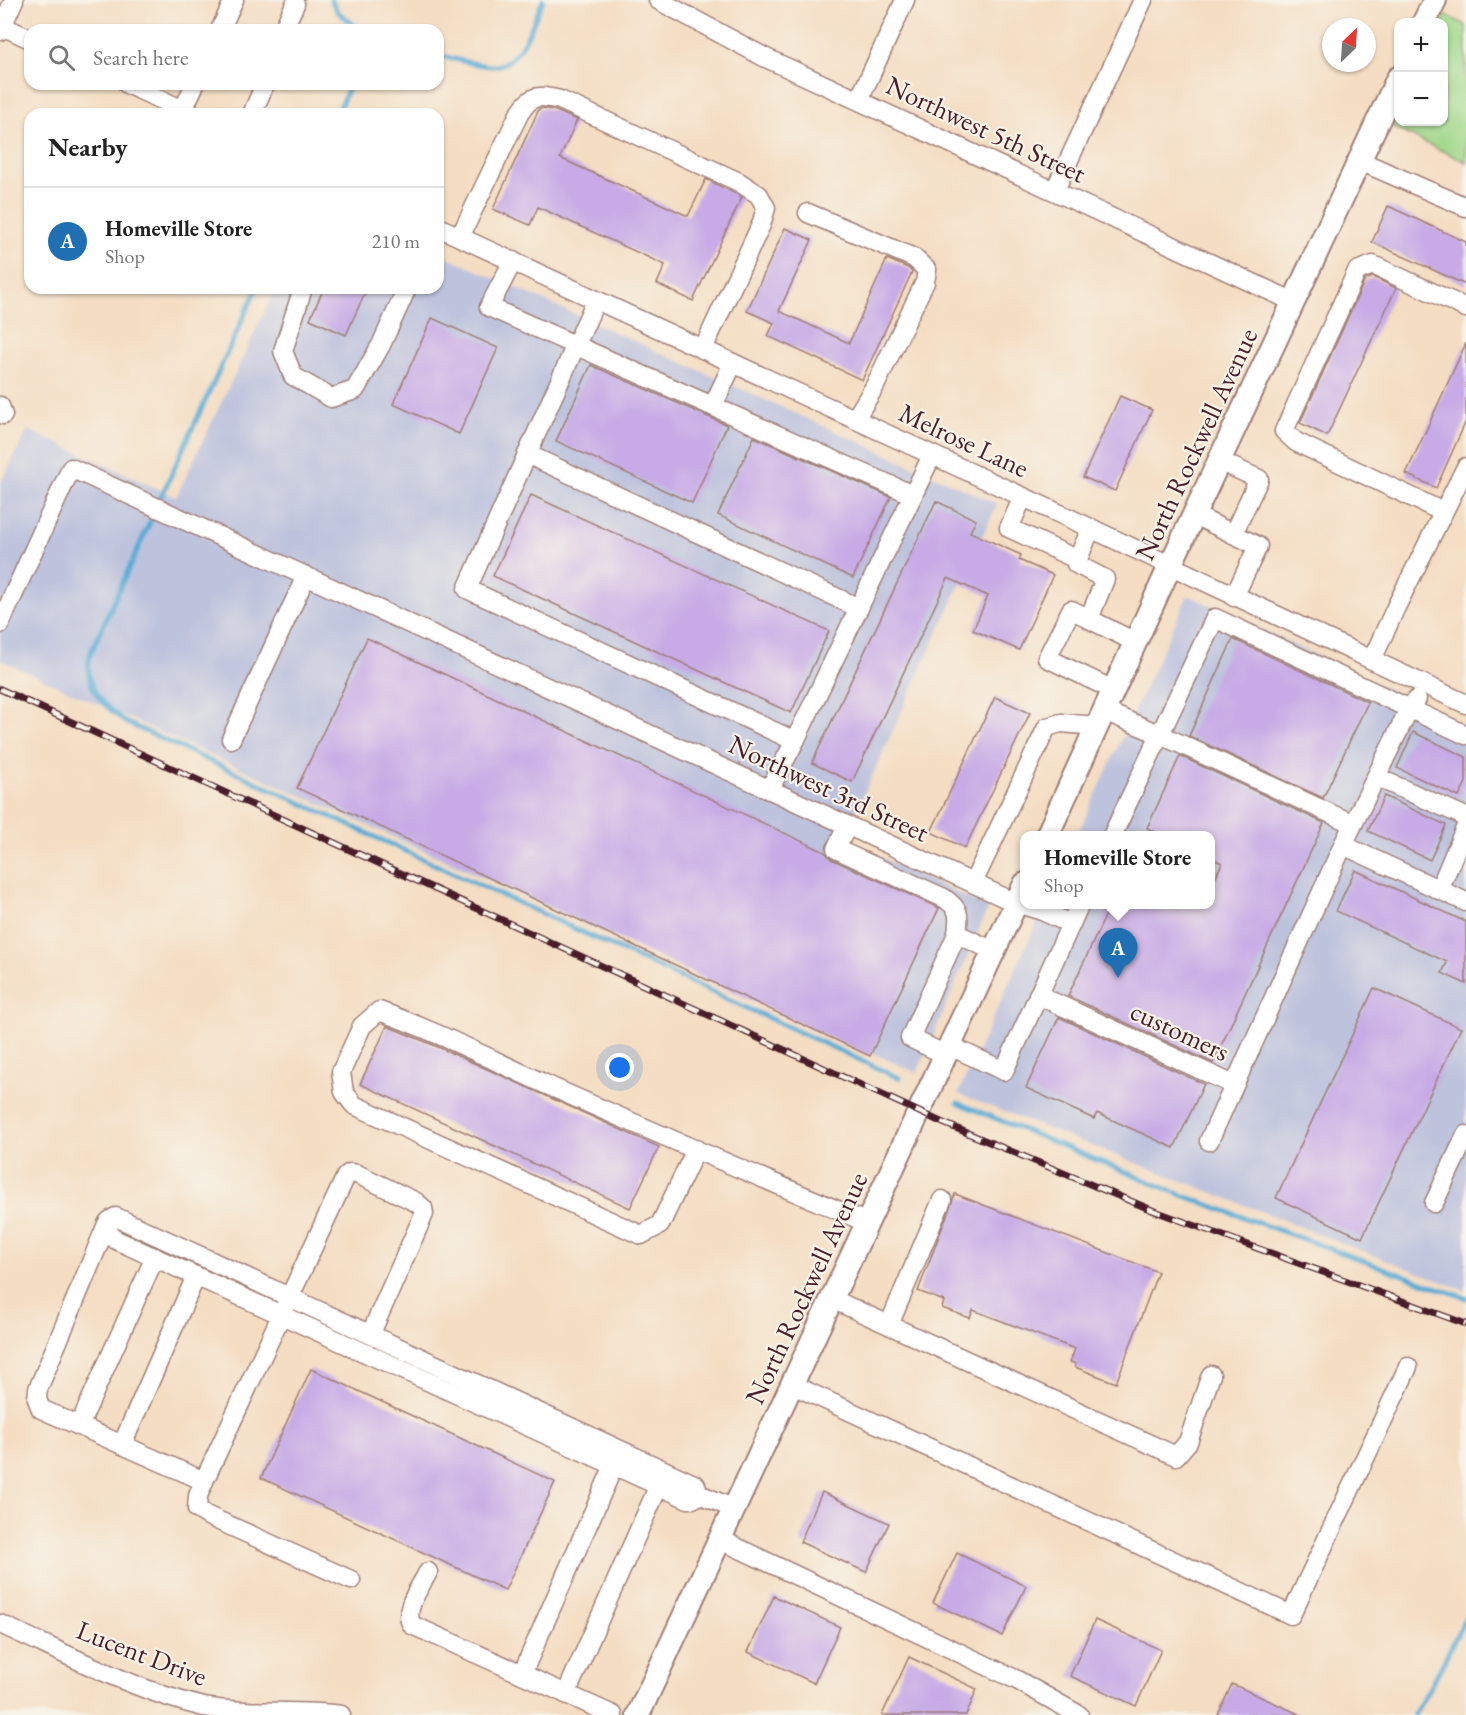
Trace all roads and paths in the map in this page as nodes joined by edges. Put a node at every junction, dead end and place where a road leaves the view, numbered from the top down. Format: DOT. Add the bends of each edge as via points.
graph roads {
  1 [pos="14,0"];
  2 [pos="234,0"];
  3 [pos="905,0"];
  4 [pos="1143,0"];
  5 [pos="1434,0"];
  6 [pos="664,1"];
  7 [pos="295,4"];
  8 [pos="1426,18"];
  9 [pos="223,24"];
  10 [pos="286,24"];
  11 [pos="1,28"];
  12 [pos="24,37"];
  13 [pos="1394,87"];
  14 [pos="140,90"];
  15 [pos="193,90"];
  16 [pos="262,90"];
  17 [pos="859,100"];
  18 [pos="178,108"];
  19 [pos="188,108"];
  20 [pos="255,108"];
  21 [pos="1360,161"];
  22 [pos="1055,190"];
  23 [pos="1466,207"];
  24 [pos="808,213"];
  25 [pos="444,230"];
  26 [pos="460,237"];
  27 [pos="513,261"];
  28 [pos="301,294"];
  29 [pos="404,294"];
  30 [pos="596,300"];
  31 [pos="1294,302"];
  32 [pos="1466,308"];
  33 [pos="575,345"];
  34 [pos="703,349"];
  35 [pos="733,363"];
  36 [pos="713,406"];
  37 [pos="855,419"];
  38 [pos="527,454"];
  39 [pos="932,455"];
  40 [pos="1219,460"];
  41 [pos="1466,467"];
  42 [pos="914,495"];
  43 [pos="1023,497"];
  44 [pos="1443,512"];
  45 [pos="1194,515"];
  46 [pos="1090,528"];
  47 [pos="1233,534"];
  48 [pos="1078,560"];
  49 [pos="1170,566"];
  50 [pos="306,576"];
  51 [pos="1228,594"];
  52 [pos="859,608"];
  53 [pos="1089,618"];
  54 [pos="1215,618"];
  55 [pos="1285,620"];
  56 [pos="0,624"];
  57 [pos="1135,642"];
  58 [pos="1273,646"];
  59 [pos="1372,660"];
  60 [pos="1427,686"];
  61 [pos="1113,690"];
  62 [pos="1466,704"];
  63 [pos="1410,707"];
  64 [pos="1100,718"];
  65 [pos="1159,734"];
  66 [pos="1466,735"];
  67 [pos="231,739"];
  68 [pos="795,741"];
  69 [pos="1376,777"];
  70 [pos="769,790"];
  71 [pos="1466,817"];
  72 [pos="1353,824"];
  73 [pos="847,826"];
  74 [pos="1466,826"];
  75 [pos="1049,831"];
  76 [pos="1114,831"];
  77 [pos="1343,845"];
  78 [pos="973,883"];
  79 [pos="1439,890"];
  80 [pos="1020,894"];
  81 [pos="1020,896"];
  82 [pos="1466,902"];
  83 [pos="1040,909"];
  84 [pos="1078,909"];
  85 [pos="1071,924"];
  86 [pos="957,934"];
  87 [pos="994,951"];
  88 [pos="1038,995"];
  89 [pos="948,1050"];
  90 [pos="1234,1085"];
  91 [pos="1466,1135"];
  92 [pos="1209,1141"];
  93 [pos="696,1149"];
  94 [pos="942,1200"];
  95 [pos="1434,1203"];
  96 [pos="868,1223"];
  97 [pos="107,1224"];
  98 [pos="155,1257"];
  99 [pos="196,1276"];
  100 [pos="291,1298"];
  101 [pos="832,1299"];
  102 [pos="283,1315"];
  103 [pos="889,1325"];
  104 [pos="371,1333"];
  105 [pos="1408,1367"];
  106 [pos="453,1371"];
  107 [pos="1211,1375"];
  108 [pos="793,1385"];
  109 [pos="446,1389"];
  110 [pos="79,1426"];
  111 [pos="122,1445"];
  112 [pos="618,1457"];
  113 [pos="204,1481"];
  114 [pos="659,1485"];
  115 [pos="699,1494"];
  116 [pos="735,1509"];
  117 [pos="721,1540"];
  118 [pos="428,1572"];
  119 [pos="351,1580"];
  120 [pos="0,1624"];
  121 [pos="522,1674"];
  122 [pos="566,1694"];
  123 [pos="639,1714"];
  124 [pos="341,1715"];
  125 [pos="613,1715"];
  126 [pos="1079,1715"];
  1 -- 11 [label="street"];
  2 -- 9 [label="street"];
  3 -- 17 [label="street"];
  4 -- 22 [label="street"];
  5 -- 8 [label="main road"];
  6 -- 17 [label="street, Northwest 5th Street" via="764,57"];
  7 -- 10 [label="street"];
  11 -- 12 [label="street"];
  13 -- 21 [label="main road, North Rockwell Avenue"];
  14 -- 18 [label="street"];
  15 -- 19 [label="street"];
  16 -- 20 [label="street"];
  17 -- 22 [label="street, Northwest 5th Street"];
  21 -- 23 [label="street"];
  21 -- 31 [label="main road, North Rockwell Avenue"];
  22 -- 31 [label="street, Northwest 5th Street"];
  24 -- 37 [label="street" via="914,258 927,270 890,355"];
  25 -- 26 [label="street, Melrose Lane"];
  26 -- 27 [label="street, Melrose Lane"];
  26 -- 34 [label="street" via="509,132 528,100 540,95 560,100 739,182 759,195 766,208"];
  27 -- 30 [label="street, Melrose Lane"];
  27 -- 33 [label="street" via="489,307"];
  28 -- 29 [label="street" via="284,351 293,376 331,398 355,390"];
  30 -- 33 [label="street"];
  30 -- 34 [label="street, Melrose Lane"];
  31 -- 40 [label="main road, North Rockwell Avenue"];
  32 -- 44 [label="street" via="1373,265 1357,271 1284,431 1296,442"];
  33 -- 36 [label="street"];
  33 -- 38 [label="street"];
  34 -- 35 [label="street, Melrose Lane"];
  35 -- 36 [label="street"];
  35 -- 37 [label="street, Melrose Lane"];
  36 -- 42 [label="street"];
  37 -- 39 [label="street, Melrose Lane"];
  38 -- 52 [label="street"];
  38 -- 68 [label="street" via="467,589"];
  39 -- 42 [label="street"];
  39 -- 43 [label="street, Melrose Lane"];
  40 -- 45 [label="main road, North Rockwell Avenue"];
  40 -- 47 [label="street" via="1259,479"];
  41 -- 44 [label="street"];
  42 -- 52 [label="street"];
  43 -- 46 [label="street, Melrose Lane"];
  43 -- 48 [label="street" via="1009,528"];
  44 -- 59 [label="street"];
  45 -- 47 [label="street"];
  45 -- 49 [label="main road, North Rockwell Avenue"];
  46 -- 48 [label="street"];
  46 -- 49 [label="street, Melrose Lane"];
  47 -- 51 [label="street" via="1258,546"];
  48 -- 53 [label="street" via="1076,564 1105,579"];
  49 -- 51 [label="street, Melrose Lane"];
  49 -- 57 [label="main road, North Rockwell Avenue"];
  50 -- 56 [label="street, Northwest 3rd Street" via="72,468"];
  50 -- 67 [label="street"];
  50 -- 70 [label="street, Northwest 3rd Street"];
  51 -- 54 [label="street"];
  51 -- 55 [label="street, Melrose Lane"];
  52 -- 68 [label="street"];
  53 -- 57 [label="street"];
  53 -- 61 [label="street" via="1071,610 1047,658"];
  54 -- 58 [label="street"];
  54 -- 65 [label="street"];
  55 -- 58 [label="street"];
  55 -- 59 [label="street, Melrose Lane"];
  57 -- 61 [label="main road, North Rockwell Avenue"];
  58 -- 63 [label="street"];
  59 -- 60 [label="street, Melrose Lane"];
  60 -- 62 [label="street, Melrose Lane"];
  60 -- 63 [label="street"];
  61 -- 64 [label="main road, North Rockwell Avenue"];
  63 -- 66 [label="street"];
  63 -- 69 [label="street"];
  64 -- 65 [label="street"];
  64 -- 75 [label="main road, North Rockwell Avenue"];
  64 -- 78 [label="street" via="1047,727"];
  65 -- 72 [label="street"];
  65 -- 76 [label="street"];
  68 -- 70 [label="street"];
  69 -- 71 [label="street"];
  69 -- 72 [label="street"];
  70 -- 73 [label="street, Northwest 3rd Street"];
  72 -- 77 [label="street"];
  73 -- 78 [label="street, Northwest 3rd Street"];
  73 -- 86 [label="street" via="836,849 944,898 959,915"];
  74 -- 79 [label="street"];
  77 -- 79 [label="street"];
  77 -- 90 [label="street"];
  78 -- 80 [label="street, Northwest 3rd Street"];
  79 -- 82 [label="street"];
  81 -- 87 [label="main road, North Rockwell Avenue"];
  83 -- 85 [label="street, Northwest 3rd Street"];
  84 -- 85 [label="street"];
  85 -- 88 [label="street"];
  86 -- 87 [label="street"];
  86 -- 89 [label="street" via="910,1038"];
  87 -- 89 [label="main road, North Rockwell Avenue"];
  88 -- 89 [label="street" via="1004,1071"];
  88 -- 90 [label="street, customers"];
  89 -- 96 [label="main road, North Rockwell Avenue"];
  90 -- 92 [label="street"];
  91 -- 95 [label="street"];
  93 -- 93 [label="street" via="418,1024 379,1011 362,1026 341,1072 344,1092 354,1105 642,1235 660,1225"];
  93 -- 96 [label="street"];
  94 -- 103 [label="street"];
  96 -- 101 [label="main road, North Rockwell Avenue"];
  97 -- 98 [label="street" via="109,1234 116,1240"];
  97 -- 100 [label="street" via="108,1220 121,1218"];
  97 -- 110 [label="street" via="38,1389 40,1409"];
  98 -- 99 [label="street"];
  98 -- 110 [label="street"];
  99 -- 102 [label="street"];
  99 -- 111 [label="street"];
  100 -- 102 [label="street"];
  100 -- 104 [label="street"];
  100 -- 104 [label="street" via="346,1176 357,1174 416,1202 424,1214"];
  101 -- 103 [label="street"];
  101 -- 108 [label="main road, North Rockwell Avenue"];
  102 -- 109 [label="street"];
  102 -- 113 [label="street"];
  103 -- 107 [label="street" via="1176,1456 1188,1442"];
  104 -- 106 [label="street"];
  105 -- 108 [label="street" via="1291,1615"];
  106 -- 109 [label="street"];
  106 -- 112 [label="street"];
  108 -- 116 [label="main road, North Rockwell Avenue"];
  109 -- 112 [label="street"];
  110 -- 111 [label="street"];
  111 -- 113 [label="street"];
  112 -- 114 [label="street"];
  112 -- 115 [label="street" via="696,1485"];
  112 -- 121 [label="street"];
  113 -- 119 [label="street" via="197,1509"];
  114 -- 115 [label="street" via="688,1499"];
  114 -- 122 [label="street"];
  115 -- 116 [label="street"];
  116 -- 117 [label="main road, North Rockwell Avenue"];
  117 -- 123 [label="main road, North Rockwell Avenue"];
  117 -- 126 [label="street" via="1017,1680"];
  118 -- 121 [label="street" via="408,1612 412,1626"];
  120 -- 124 [label="street, Lucent Drive" via="143,1688 205,1707"];
  121 -- 122 [label="street"];
  122 -- 125 [label="street"];
}
